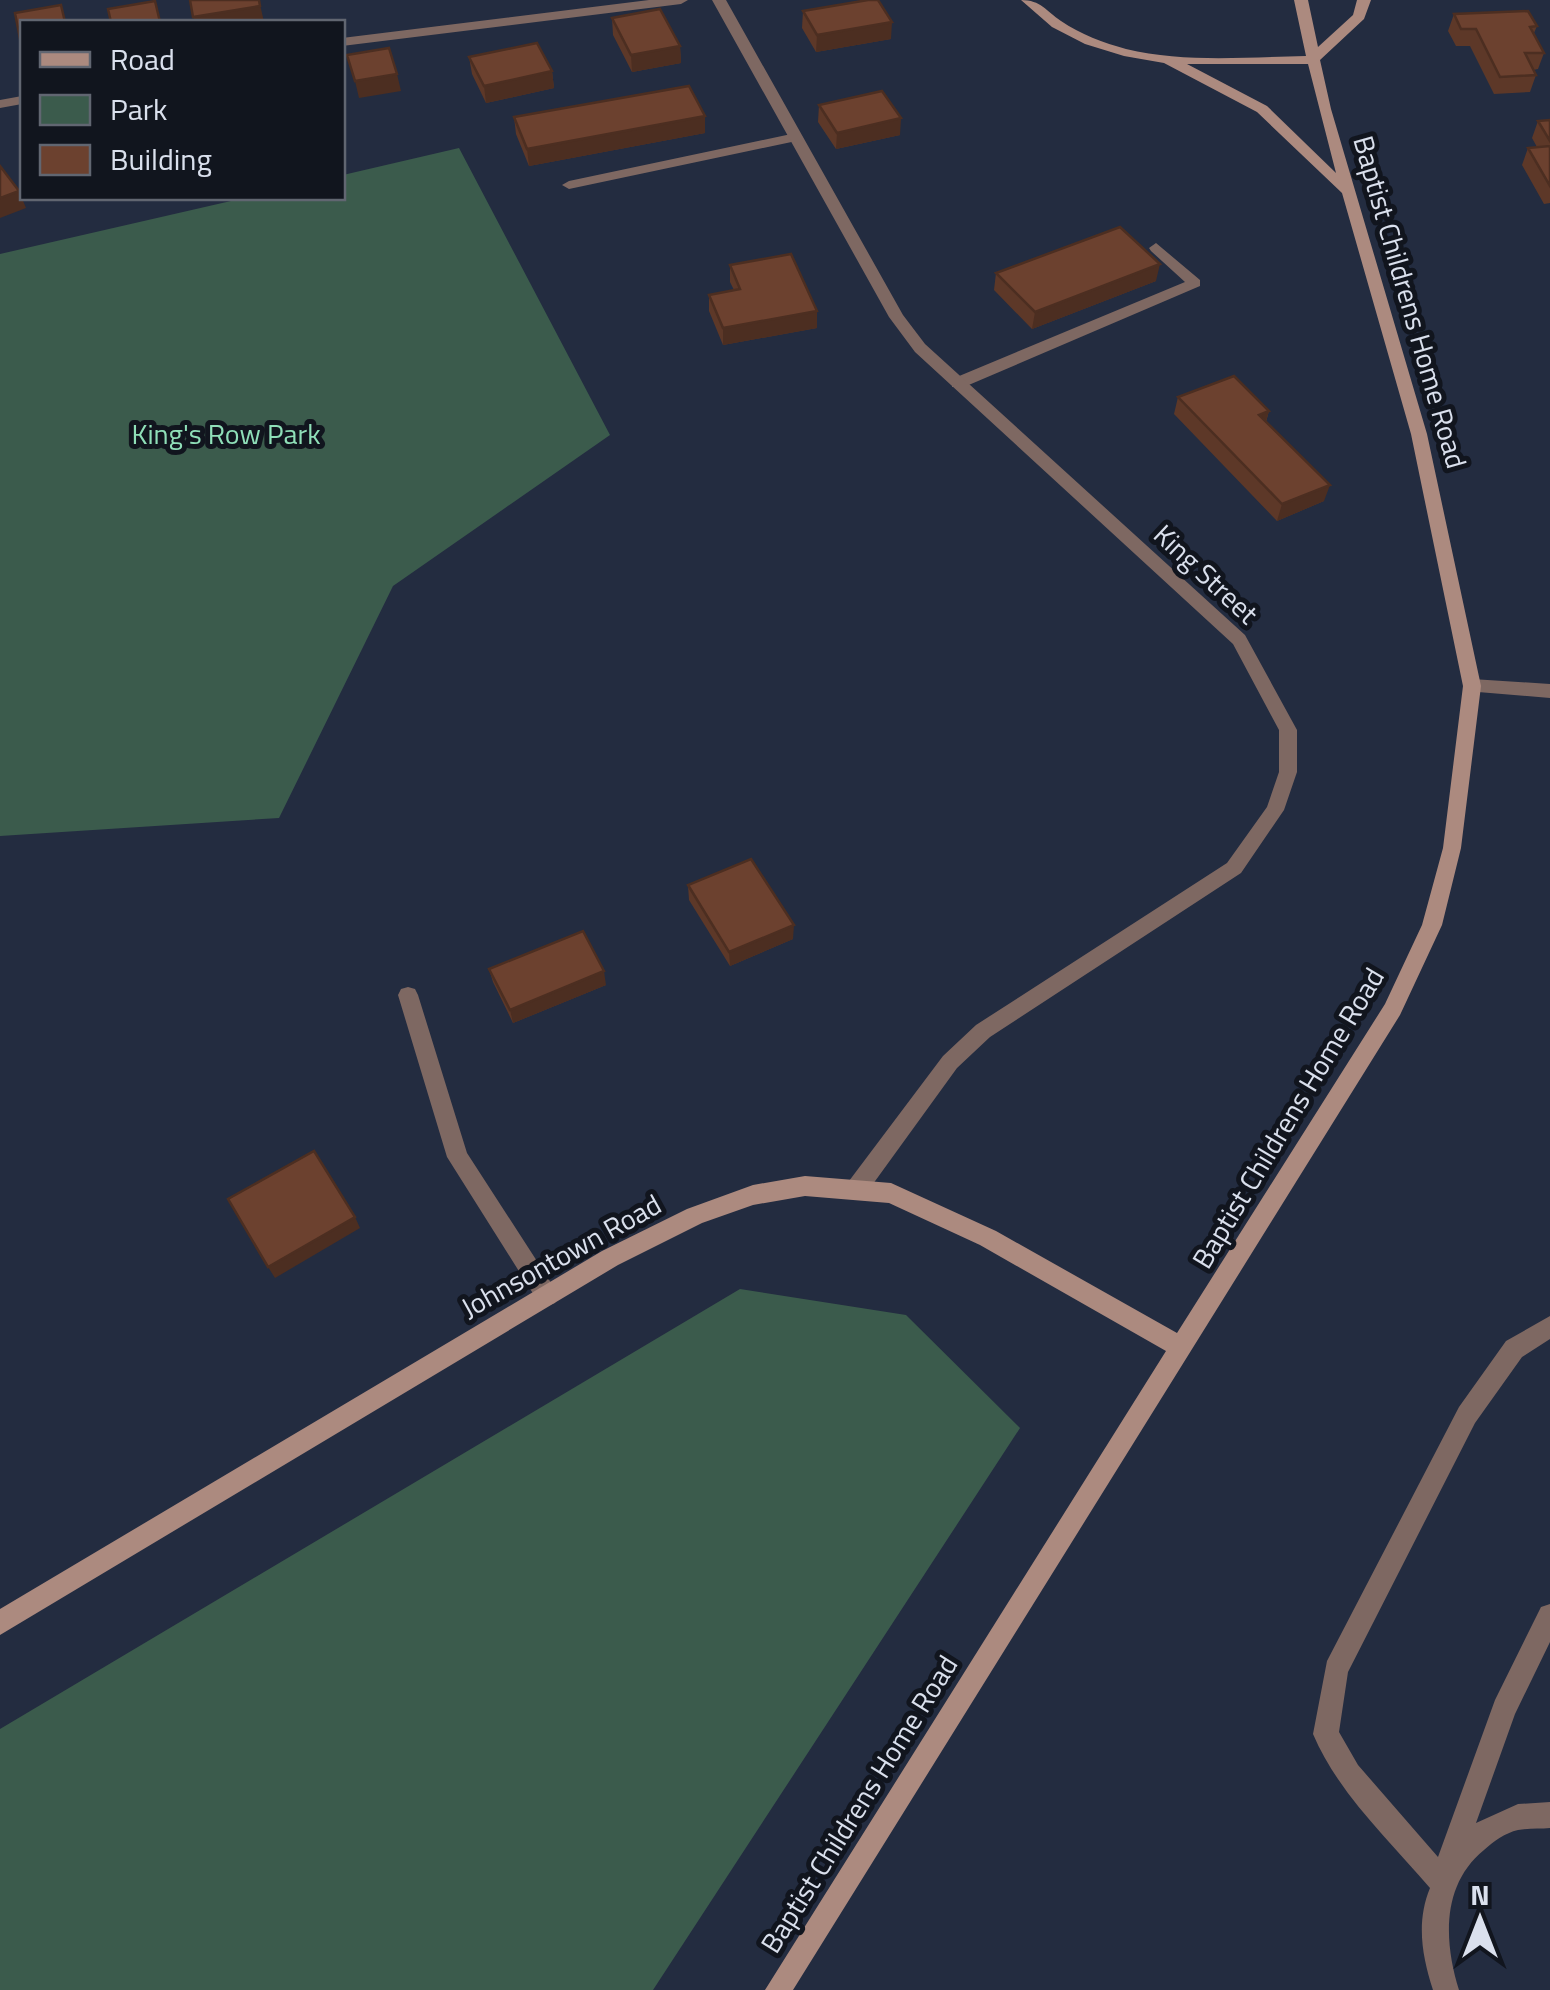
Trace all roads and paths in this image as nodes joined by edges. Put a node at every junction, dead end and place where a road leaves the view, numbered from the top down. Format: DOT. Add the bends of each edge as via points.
graph roads {
  1 [pos="680,0"];
  2 [pos="719,0"];
  3 [pos="1028,0"];
  4 [pos="1301,0"];
  5 [pos="1364,0"];
  6 [pos="345,42"];
  7 [pos="1167,60"];
  8 [pos="1312,60"];
  9 [pos="796,137"];
  10 [pos="569,184"];
  11 [pos="1349,194"];
  12 [pos="1156,248"];
  13 [pos="958,384"];
  14 [pos="1472,686"];
  15 [pos="1550,691"];
  16 [pos="408,994"];
  17 [pos="858,1188"];
  18 [pos="547,1296"];
  19 [pos="1550,1327"];
  20 [pos="1183,1348"];
  21 [pos="1550,1616"];
  22 [pos="0,1623"];
  23 [pos="1550,1815"];
  24 [pos="1442,1882"];
  25 [pos="778,1990"];
  26 [pos="1446,1990"];
  1 -- 6 [label="street"];
  2 -- 9 [label="street, King Street"];
  3 -- 7 [label="street" via="1081,39"];
  4 -- 8 [label="street, Baptist Childrens Home Road"];
  5 -- 8 [label="street" via="1359,16"];
  7 -- 8 [label="street"];
  7 -- 11 [label="street" via="1262,109"];
  8 -- 11 [label="street, Baptist Childrens Home Road"];
  9 -- 10 [label="street"];
  9 -- 13 [label="street, King Street" via="897,317"];
  11 -- 14 [label="street, Baptist Childrens Home Road" via="1419,434"];
  12 -- 13 [label="street" via="1195,283"];
  13 -- 17 [label="street, King Street" via="1239,640 1288,730 1288,772 1275,810 1234,868 983,1031 950,1062"];
  14 -- 15 [label="street"];
  14 -- 20 [label="street, Baptist Childrens Home Road" via="1452,848 1432,925 1393,1009"];
  16 -- 18 [label="street" via="458,1157"];
  17 -- 18 [label="street, Johnsontown Road" via="805,1186 753,1195 695,1216"];
  17 -- 20 [label="street, Johnsontown Road" via="891,1193 988,1238"];
  18 -- 22 [label="street, Johnsontown Road"];
  19 -- 24 [label="street" via="1514,1350 1467,1415 1336,1670 1326,1734 1349,1774"];
  20 -- 25 [label="street, Baptist Childrens Home Road"];
  21 -- 24 [label="street" via="1504,1709"];
  23 -- 24 [label="street" via="1493,1823 1462,1848"];
  24 -- 26 [label="street" via="1434,1929"];
}
